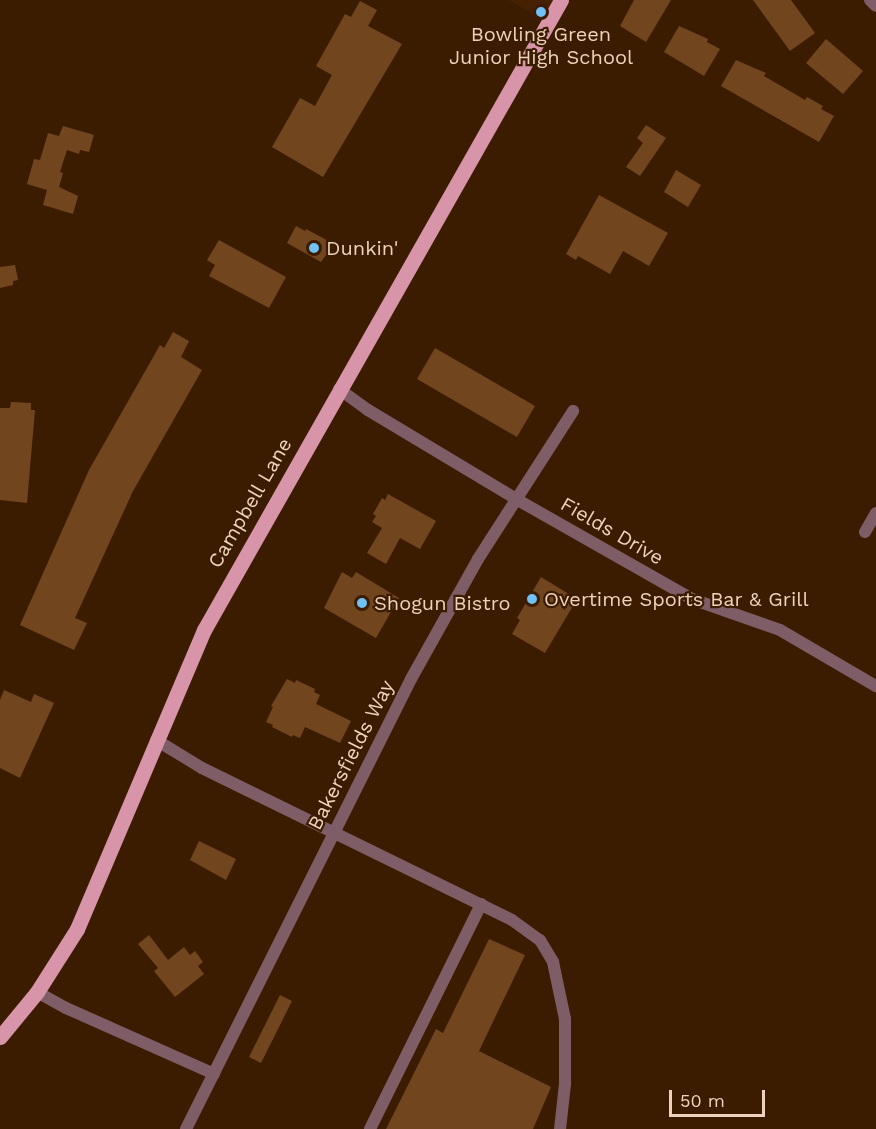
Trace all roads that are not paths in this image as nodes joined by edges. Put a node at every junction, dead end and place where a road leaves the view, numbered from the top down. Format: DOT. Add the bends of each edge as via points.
graph roads {
  1 [pos="561,0"];
  2 [pos="870,0"];
  3 [pos="876,6"];
  4 [pos="339,389"];
  5 [pos="573,411"];
  6 [pos="516,499"];
  7 [pos="876,513"];
  8 [pos="865,532"];
  9 [pos="876,686"];
  10 [pos="156,740"];
  11 [pos="334,832"];
  12 [pos="481,904"];
  13 [pos="36,992"];
  14 [pos="0,1037"];
  15 [pos="214,1074"];
  16 [pos="186,1129"];
  17 [pos="370,1129"];
  18 [pos="560,1129"];
  1 -- 4 [label="main road, Campbell Lane"];
  2 -- 3 [label="street"];
  4 -- 6 [label="street, Fields Drive"];
  4 -- 10 [label="main road, Campbell Lane" via="204,630"];
  5 -- 6 [label="street, Bakersfields Way"];
  6 -- 9 [label="street, Fields Drive" via="692,599 780,630"];
  6 -- 11 [label="street, Bakersfields Way" via="433,639"];
  7 -- 8 [label="street"];
  10 -- 11 [label="street" via="202,768"];
  10 -- 13 [label="main road, Campbell Lane" via="87,908 62,956"];
  11 -- 12 [label="street"];
  11 -- 15 [label="street, Bakersfields Way"];
  12 -- 17 [label="street"];
  12 -- 18 [label="street" via="531,932 548,950 553,962 563,1003 566,1040"];
  13 -- 14 [label="main road, Campbell Lane"];
  13 -- 15 [label="street"];
  15 -- 16 [label="street, Bakersfields Way"];
}
